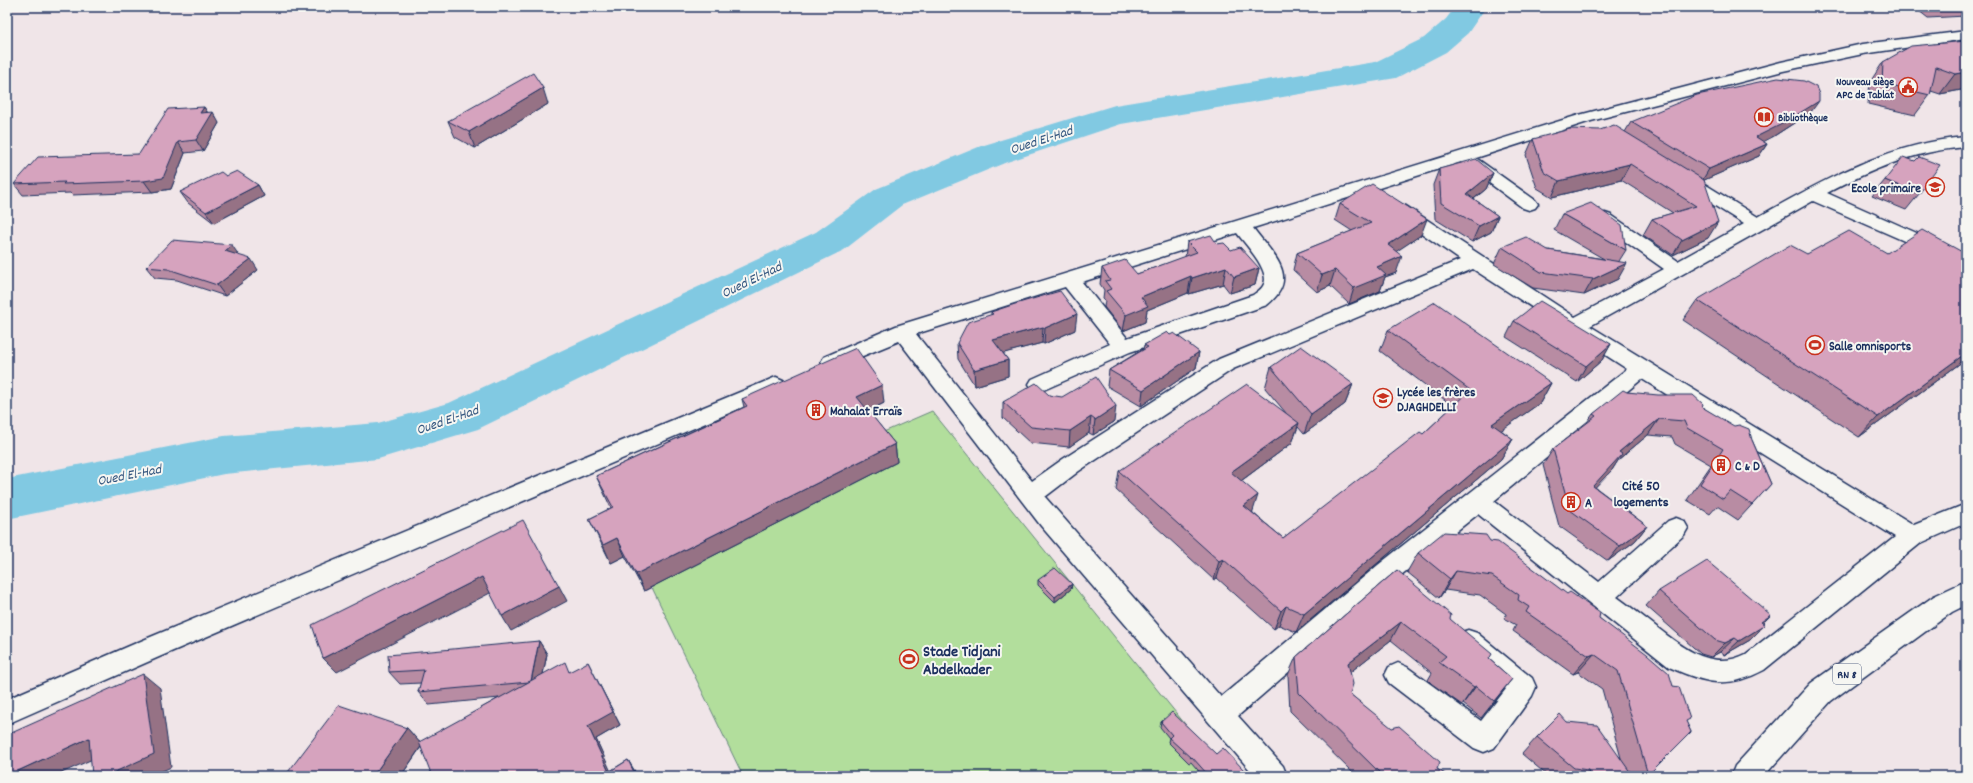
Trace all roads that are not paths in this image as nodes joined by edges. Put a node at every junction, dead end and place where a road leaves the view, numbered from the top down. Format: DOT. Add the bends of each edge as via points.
graph roads {
  1 [pos="1966,35"];
  2 [pos="1585,118"];
  3 [pos="1605,130"];
  4 [pos="1965,141"];
  5 [pos="1462,156"];
  6 [pos="1671,171"];
  7 [pos="1366,186"];
  8 [pos="1813,194"];
  9 [pos="1529,204"];
  10 [pos="1605,219"];
  11 [pos="1241,225"];
  12 [pos="1758,225"];
  13 [pos="1474,261"];
  14 [pos="1966,262"];
  15 [pos="1677,269"];
  16 [pos="1068,279"];
  17 [pos="1574,326"];
  18 [pos="903,331"];
  19 [pos="1123,347"];
  20 [pos="815,368"];
  21 [pos="1642,368"];
  22 [pos="793,378"];
  23 [pos="1039,384"];
  24 [pos="1030,495"];
  25 [pos="1478,501"];
  26 [pos="1966,513"];
  27 [pos="1676,528"];
  28 [pos="1913,536"];
  29 [pos="1966,592"];
  30 [pos="1599,598"];
  31 [pos="1452,627"];
  32 [pos="1398,675"];
  33 [pos="7,712"];
  34 [pos="1220,714"];
  35 [pos="1273,776"];
  36 [pos="1745,776"];
  1 -- 2 [label="street" via="1863,50 1781,67"];
  2 -- 3 [label="street"];
  2 -- 5 [label="street"];
  4 -- 8 [label="street" via="1900,154"];
  5 -- 7 [label="street"];
  5 -- 9 [label="street"];
  6 -- 12 [label="street"];
  7 -- 11 [label="street"];
  7 -- 13 [label="street"];
  8 -- 12 [label="street"];
  8 -- 14 [label="street"];
  10 -- 15 [label="street"];
  11 -- 16 [label="street"];
  11 -- 19 [label="street" via="1274,271 1276,279 1268,294 1260,300"];
  12 -- 15 [label="street"];
  13 -- 17 [label="street"];
  13 -- 24 [label="street" via="1226,364 1071,465"];
  15 -- 17 [label="street"];
  16 -- 18 [label="street"];
  16 -- 19 [label="street"];
  17 -- 21 [label="street"];
  18 -- 20 [label="street"];
  18 -- 24 [label="street"];
  19 -- 23 [label="street"];
  21 -- 25 [label="street"];
  21 -- 28 [label="street"];
  22 -- 33 [label="street" via="150,649"];
  24 -- 34 [label="street" via="1048,519"];
  25 -- 30 [label="street"];
  25 -- 34 [label="street" via="1396,580"];
  26 -- 28 [label="street"];
  27 -- 30 [label="street"];
  28 -- 30 [label="street" via="1754,662 1744,669 1730,672 1713,672 1678,659"];
  29 -- 36 [label="main road, RN 8" via="1944,604 1821,692"];
  31 -- 32 [label="street" via="1523,687 1484,739"];
  34 -- 35 [label="street"];
}
